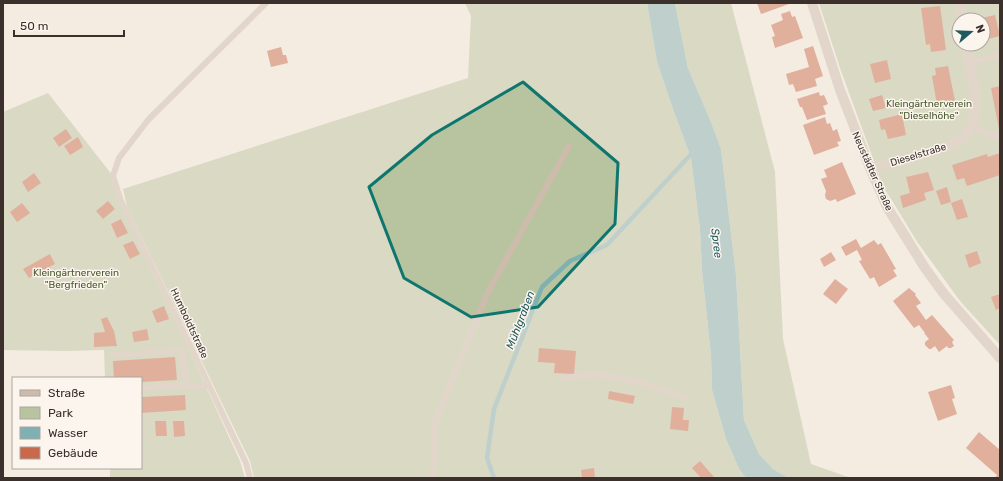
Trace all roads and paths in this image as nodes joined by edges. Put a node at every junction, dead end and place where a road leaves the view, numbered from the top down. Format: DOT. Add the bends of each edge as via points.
graph roads {
  1 [pos="266,3"];
  2 [pos="812,3"];
  3 [pos="966,52"];
  4 [pos="1000,56"];
  5 [pos="968,62"];
  6 [pos="971,127"];
  7 [pos="1000,135"];
  8 [pos="568,146"];
  9 [pos="870,168"];
  10 [pos="114,355"];
  11 [pos="1000,358"];
  12 [pos="563,378"];
  13 [pos="188,385"];
  14 [pos="209,385"];
  15 [pos="142,388"];
  16 [pos="686,398"];
  17 [pos="250,478"];
  18 [pos="433,478"];
  1 -- 14 [label="lane, Humboldtstraße" via="148,120 119,158 113,176 121,201"];
  2 -- 9 [label="street, Neustädter Straße" via="840,90"];
  3 -- 5 [label="street"];
  4 -- 5 [label="lane"];
  5 -- 6 [label="street" via="975,96"];
  6 -- 7 [label="lane" via="994,136"];
  6 -- 9 [label="street, Dieselstraße" via="965,136 951,144"];
  8 -- 18 [label="lane" via="485,300 435,422"];
  9 -- 11 [label="street, Neustädter Straße" via="887,207 925,268"];
  10 -- 13 [label="lane" via="182,351"];
  12 -- 16 [label="lane" via="596,374 642,383"];
  13 -- 14 [label="lane"];
  13 -- 15 [label="lane"];
  14 -- 17 [label="lane, Humboldtstraße" via="246,463"];
}
